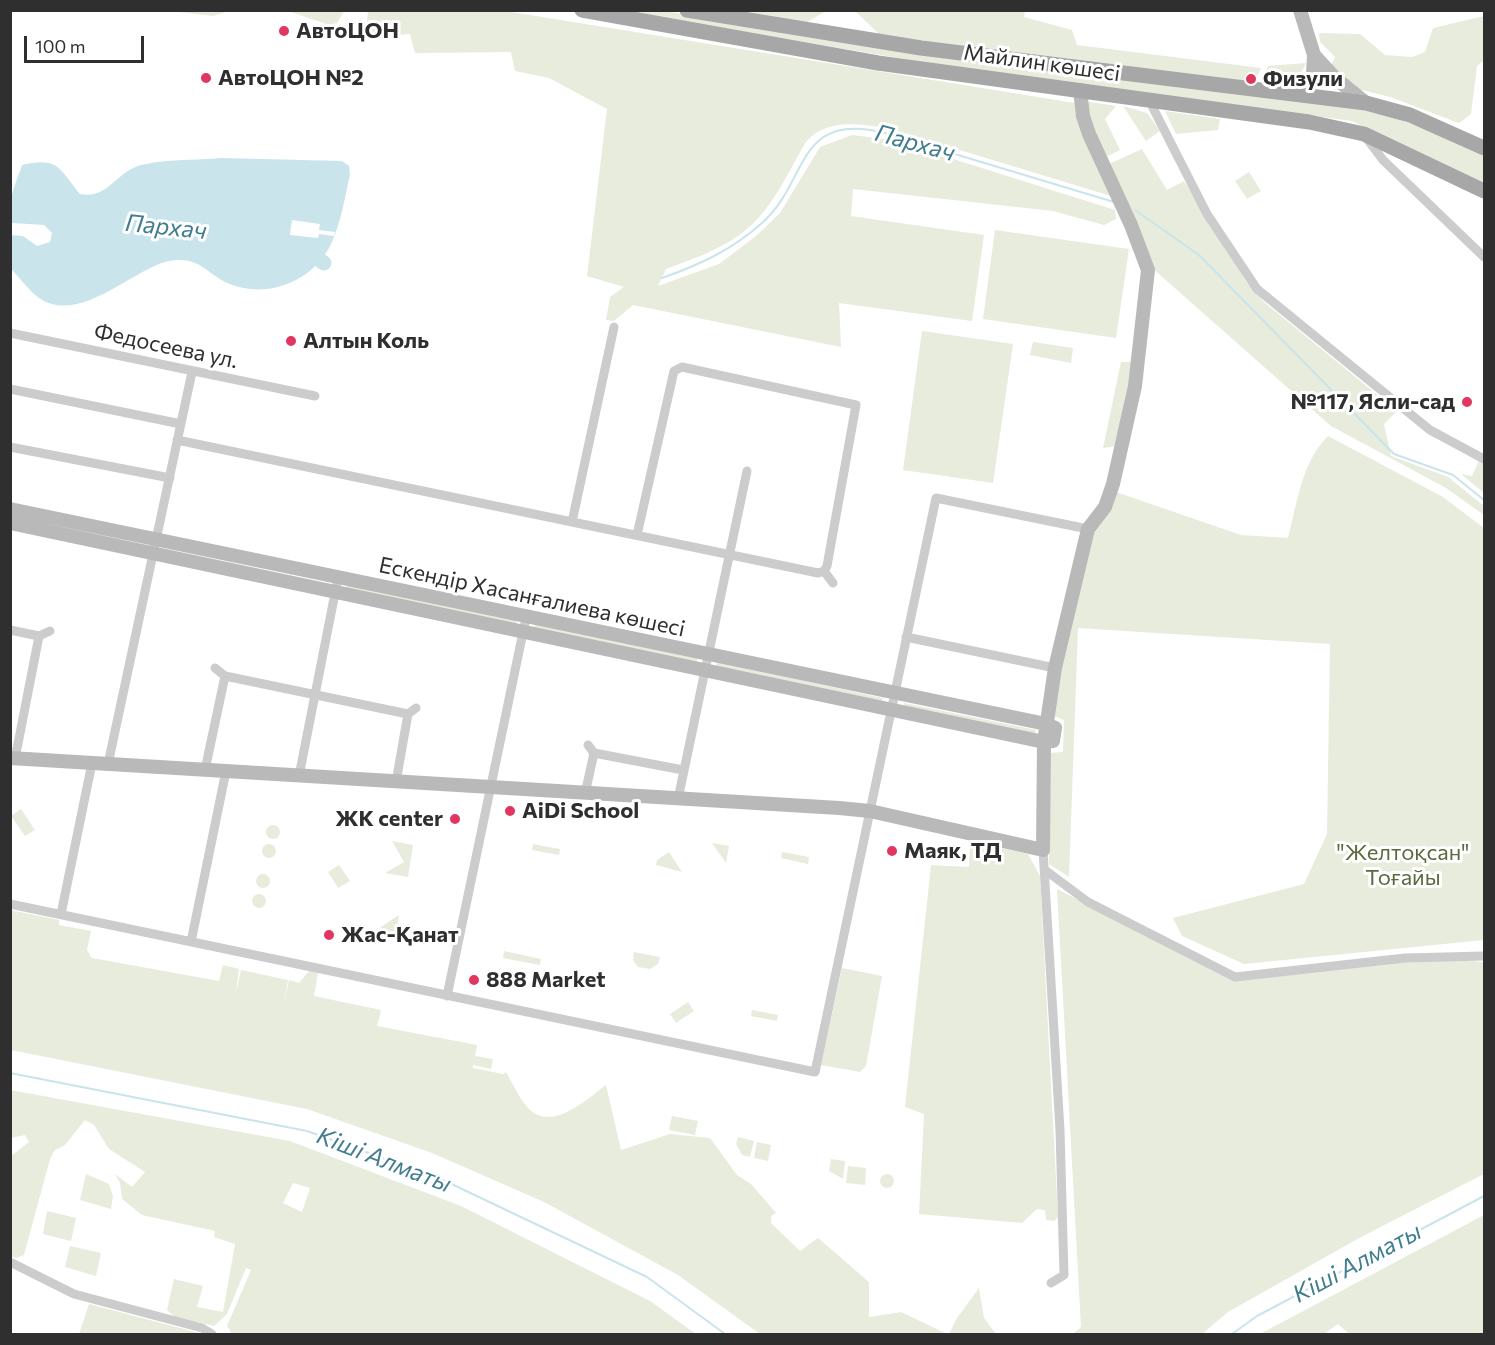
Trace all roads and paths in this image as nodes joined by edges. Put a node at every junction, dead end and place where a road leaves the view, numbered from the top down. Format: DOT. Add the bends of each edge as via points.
graph roads {
  1 [pos="582,10"];
  2 [pos="687,10"];
  3 [pos="1300,10"];
  4 [pos="1314,55"];
  5 [pos="1080,90"];
  6 [pos="1299,94"];
  7 [pos="1150,102"];
  8 [pos="1366,103"];
  9 [pos="1364,134"];
  10 [pos="1485,148"];
  11 [pos="1485,191"];
  12 [pos="1485,256"];
  13 [pos="614,327"];
  14 [pos="10,333"];
  15 [pos="192,372"];
  16 [pos="10,389"];
  17 [pos="315,396"];
  18 [pos="181,424"];
  19 [pos="177,440"];
  20 [pos="10,447"];
  21 [pos="1485,459"];
  22 [pos="747,471"];
  23 [pos="170,478"];
  24 [pos="10,509"];
  25 [pos="572,522"];
  26 [pos="10,523"];
  27 [pos="1088,529"];
  28 [pos="637,535"];
  29 [pos="156,547"];
  30 [pos="730,554"];
  31 [pos="824,572"];
  32 [pos="338,578"];
  33 [pos="833,583"];
  34 [pos="335,593"];
  35 [pos="526,618"];
  36 [pos="10,630"];
  37 [pos="50,631"];
  38 [pos="523,633"];
  39 [pos="39,636"];
  40 [pos="906,637"];
  41 [pos="709,656"];
  42 [pos="215,668"];
  43 [pos="1055,668"];
  44 [pos="706,671"];
  45 [pos="225,676"];
  46 [pos="894,694"];
  47 [pos="316,695"];
  48 [pos="891,710"];
  49 [pos="1046,724"];
  50 [pos="1044,742"];
  51 [pos="13,758"];
  52 [pos="92,763"];
  53 [pos="108,764"];
  54 [pos="205,770"];
  55 [pos="683,770"];
  56 [pos="226,771"];
  57 [pos="298,776"];
  58 [pos="396,782"];
  59 [pos="490,788"];
  60 [pos="585,794"];
  61 [pos="678,799"];
  62 [pos="870,811"];
  63 [pos="1043,850"];
  64 [pos="1045,870"];
  65 [pos="10,904"];
  66 [pos="61,914"];
  67 [pos="191,942"];
  68 [pos="1485,956"];
  69 [pos="447,996"];
  70 [pos="10,1262"];
  71 [pos="1051,1283"];
  72 [pos="212,1335"];
  1 -- 5 [label="main road, Майлин көшесі" via="878,63"];
  2 -- 6 [label="main road, Майлин көшесі" via="910,47"];
  3 -- 4 [label="street"];
  4 -- 6 [label="street" via="1313,74"];
  4 -- 8 [label="street"];
  5 -- 7 [label="main road, Майлин көшесі"];
  5 -- 27 [label="street" via="1089,134 1148,270 1135,386 1116,473 1105,507"];
  6 -- 8 [label="main road, Майлин көшесі"];
  7 -- 9 [label="main road, Майлин көшесі" via="1309,122"];
  7 -- 21 [label="street" via="1207,214 1257,290 1430,430"];
  8 -- 10 [label="main road, Майлин көшесі" via="1410,115"];
  9 -- 11 [label="main road, Майлин көшесі"];
  9 -- 12 [label="street" via="1383,160"];
  13 -- 25 [label="street"];
  14 -- 15 [label="street, Федосеева ул."];
  15 -- 17 [label="street, Федосеева ул."];
  15 -- 18 [label="street"];
  16 -- 18 [label="street"];
  18 -- 19 [label="street"];
  19 -- 23 [label="street"];
  19 -- 25 [label="street"];
  20 -- 23 [label="street"];
  22 -- 30 [label="street"];
  23 -- 29 [label="street"];
  24 -- 29 [label="street, Ескендір Хасанғалиева көшесі"];
  25 -- 28 [label="street"];
  26 -- 29 [label="street, Ескендір Хасанғалиева көшесі"];
  27 -- 40 [label="street" via="936,498"];
  27 -- 43 [label="street"];
  28 -- 30 [label="street"];
  28 -- 31 [label="street" via="674,371 682,367 856,405"];
  29 -- 32 [label="street, Ескендір Хасанғалиева көшесі"];
  29 -- 34 [label="street, Ескендір Хасанғалиева көшесі"];
  29 -- 53 [label="street"];
  30 -- 31 [label="street"];
  30 -- 41 [label="street"];
  31 -- 33 [label="street"];
  32 -- 34 [label="street"];
  32 -- 35 [label="street, Ескендір Хасанғалиева көшесі"];
  34 -- 38 [label="street, Ескендір Хасанғалиева көшесі"];
  34 -- 47 [label="street"];
  35 -- 38 [label="street"];
  35 -- 41 [label="street, Ескендір Хасанғалиева көшесі"];
  36 -- 39 [label="street"];
  37 -- 39 [label="street"];
  38 -- 44 [label="street, Ескендір Хасанғалиева көшесі"];
  38 -- 59 [label="street"];
  39 -- 51 [label="street"];
  40 -- 43 [label="street"];
  40 -- 46 [label="street"];
  41 -- 44 [label="street"];
  41 -- 46 [label="street, Ескендір Хасанғалиева көшесі"];
  42 -- 45 [label="street"];
  43 -- 49 [label="street"];
  44 -- 48 [label="street, Ескендір Хасанғалиева көшесі"];
  44 -- 55 [label="street"];
  45 -- 47 [label="street"];
  45 -- 54 [label="street"];
  46 -- 48 [label="street"];
  46 -- 49 [label="street, Ескендір Хасанғалиева көшесі"];
  47 -- 57 [label="street"];
  47 -- 58 [label="street" via="412,711"];
  48 -- 50 [label="street, Ескендір Хасанғалиева көшесі"];
  48 -- 62 [label="street"];
  49 -- 50 [label="street"];
  50 -- 63 [label="street"];
  51 -- 52 [label="street"];
  52 -- 53 [label="street"];
  52 -- 66 [label="street"];
  53 -- 54 [label="street"];
  54 -- 56 [label="street"];
  55 -- 60 [label="street" via="591,749"];
  55 -- 61 [label="street"];
  56 -- 57 [label="street"];
  56 -- 67 [label="street"];
  57 -- 58 [label="street"];
  58 -- 59 [label="street"];
  59 -- 60 [label="street"];
  59 -- 69 [label="street"];
  60 -- 61 [label="street"];
  61 -- 62 [label="street"];
  62 -- 63 [label="street"];
  62 -- 69 [label="street" via="814,1072"];
  63 -- 64 [label="street"];
  64 -- 68 [label="street" via="1088,902 1235,977 1405,958"];
  64 -- 71 [label="street" via="1064,1275"];
  65 -- 66 [label="street"];
  66 -- 67 [label="street"];
  67 -- 69 [label="street"];
  70 -- 72 [label="street" via="74,1294 202,1328"];
}
